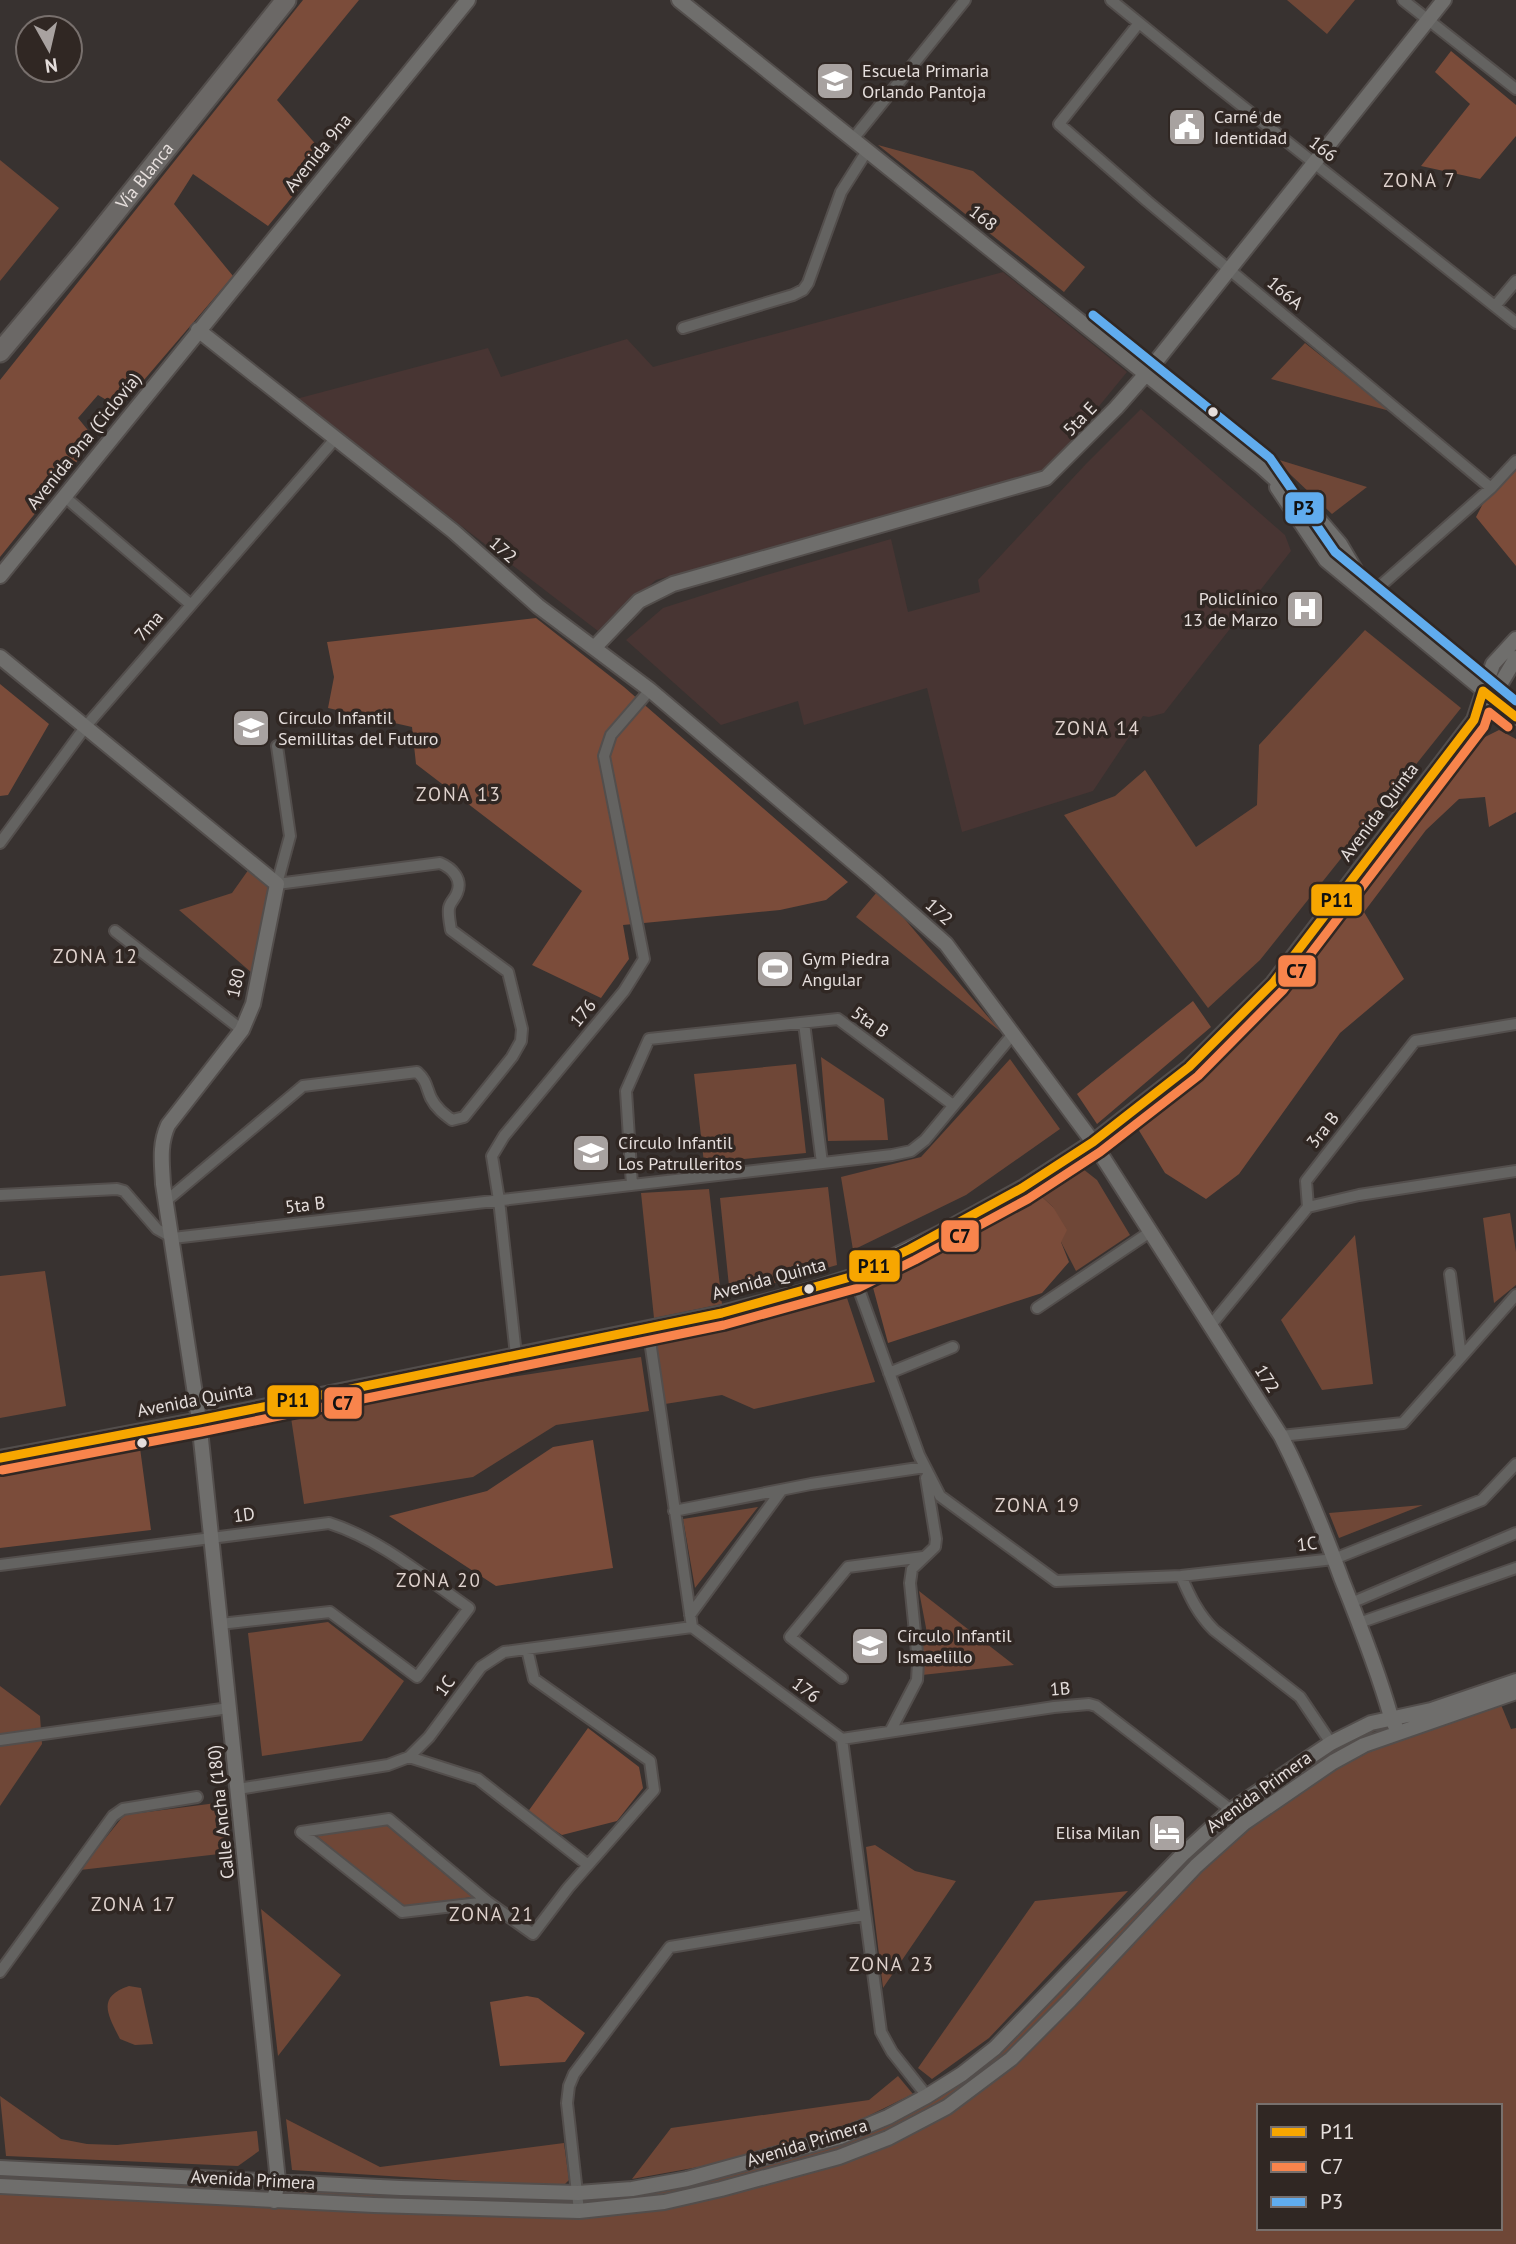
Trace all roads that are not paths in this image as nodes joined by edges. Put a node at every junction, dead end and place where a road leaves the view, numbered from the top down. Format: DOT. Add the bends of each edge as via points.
graph roads {
  1 [pos="286,0"];
  2 [pos="468,0"];
  3 [pos="679,0"];
  4 [pos="965,0"];
  5 [pos="1112,0"];
  6 [pos="1403,0"];
  7 [pos="1444,0"];
  8 [pos="1428,20"];
  9 [pos="1139,23"];
  10 [pos="1516,89"];
  11 [pos="853,139"];
  12 [pos="867,150"];
  13 [pos="1314,164"];
  14 [pos="1230,269"];
  15 [pos="1516,281"];
  16 [pos="1494,306"];
  17 [pos="1516,323"];
  18 [pos="682,328"];
  19 [pos="198,330"];
  20 [pos="0,352"];
  21 [pos="1146,374"];
  22 [pos="335,439"];
  23 [pos="1516,461"];
  24 [pos="1491,488"];
  25 [pos="65,497"];
  26 [pos="0,576"];
  27 [pos="1370,595"];
  28 [pos="190,604"];
  29 [pos="1516,639"];
  30 [pos="594,647"];
  31 [pos="0,657"];
  32 [pos="1516,658"];
  33 [pos="1493,664"];
  34 [pos="1462,674"];
  35 [pos="650,690"];
  36 [pos="1488,695"];
  37 [pos="1516,717"];
  38 [pos="86,726"];
  39 [pos="277,746"];
  40 [pos="0,843"];
  41 [pos="277,884"];
  42 [pos="115,931"];
  43 [pos="804,1023"];
  44 [pos="1516,1024"];
  45 [pos="242,1030"];
  46 [pos="1013,1034"];
  47 [pos="953,1105"];
  48 [pos="1093,1142"];
  49 [pos="822,1163"];
  50 [pos="1516,1171"];
  51 [pos="632,1185"];
  52 [pos="0,1195"];
  53 [pos="499,1200"];
  54 [pos="166,1201"];
  55 [pos="1308,1207"];
  56 [pos="1150,1232"];
  57 [pos="173,1238"];
  58 [pos="1450,1274"];
  59 [pos="854,1276"];
  60 [pos="1516,1295"];
  61 [pos="1037,1308"];
  62 [pos="1211,1325"];
  63 [pos="648,1327"];
  64 [pos="953,1347"];
  65 [pos="516,1355"];
  66 [pos="1461,1356"];
  67 [pos="889,1373"];
  68 [pos="199,1420"];
  69 [pos="1281,1436"];
  70 [pos="0,1458"];
  71 [pos="1516,1464"];
  72 [pos="925,1467"];
  73 [pos="781,1491"];
  74 [pos="674,1511"];
  75 [pos="1516,1533"];
  76 [pos="211,1537"];
  77 [pos="923,1557"];
  78 [pos="1334,1559"];
  79 [pos="0,1565"];
  80 [pos="1516,1568"];
  81 [pos="1181,1576"];
  82 [pos="1351,1602"];
  83 [pos="691,1621"];
  84 [pos="1359,1623"];
  85 [pos="220,1624"];
  86 [pos="527,1649"];
  87 [pos="842,1678"];
  88 [pos="1516,1681"];
  89 [pos="1516,1692"];
  90 [pos="229,1708"];
  91 [pos="1391,1717"];
  92 [pos="891,1730"];
  93 [pos="1398,1732"];
  94 [pos="842,1739"];
  95 [pos="0,1740"];
  96 [pos="1331,1743"];
  97 [pos="409,1757"];
  98 [pos="238,1789"];
  99 [pos="197,1797"];
  100 [pos="1231,1810"];
  101 [pos="1244,1823"];
  102 [pos="588,1865"];
  103 [pos="488,1902"];
  104 [pos="865,1915"];
  105 [pos="0,1972"];
  106 [pos="927,2096"];
  107 [pos="0,2168"];
  108 [pos="278,2181"];
  109 [pos="0,2186"];
  110 [pos="578,2193"];
  111 [pos="274,2200"];
  112 [pos="579,2211"];
  1 -- 20 [label="highway, Vía Blanca"];
  2 -- 19 [label="street, Avenida 9na"];
  3 -- 11 [label="street, 168"];
  4 -- 11 [label="street"];
  5 -- 9 [label="street, 166"];
  6 -- 8 [label="street"];
  7 -- 8 [label="street, 5ta E"];
  8 -- 10 [label="street"];
  8 -- 13 [label="street, 5ta E"];
  9 -- 13 [label="street, 166"];
  9 -- 14 [label="street, 166A" via="1059,124"];
  11 -- 12 [label="street, 168"];
  12 -- 18 [label="street" via="841,192 803,290"];
  12 -- 21 [label="street, 168"];
  13 -- 14 [label="street, 5ta E"];
  13 -- 16 [label="street, 166"];
  14 -- 21 [label="street, 5ta E"];
  14 -- 24 [label="street, 166A"];
  15 -- 16 [label="street"];
  16 -- 17 [label="street, 166"];
  19 -- 22 [label="street, 172"];
  19 -- 25 [label="street, Avenida 9na (Ciclovía)"];
  21 -- 27 [label="street, 168" via="1316,516 1340,544"];
  21 -- 30 [label="street, 5ta E" via="1046,478 673,584 639,601"];
  22 -- 28 [label="street, 7ma"];
  22 -- 30 [label="street, 172"];
  23 -- 24 [label="street"];
  24 -- 27 [label="street"];
  25 -- 26 [label="street, Avenida 9na (Ciclovía)"];
  25 -- 28 [label="street"];
  27 -- 34 [label="street, 168"];
  28 -- 38 [label="street, 7ma"];
  29 -- 33 [label="street"];
  30 -- 35 [label="street, 172"];
  31 -- 38 [label="street"];
  32 -- 36 [label="street"];
  33 -- 34 [label="street"];
  33 -- 36 [label="street"];
  34 -- 36 [label="street, 168"];
  35 -- 46 [label="street, 172" via="946,944"];
  35 -- 53 [label="street, 176" via="611,735 604,756 644,959 624,991 504,1136 492,1156"];
  36 -- 37 [label="street, 168"];
  36 -- 48 [label="street, Avenida Quinta" via="1474,720 1273,983 1189,1067"];
  38 -- 40 [label="street, 7ma"];
  38 -- 41 [label="street"];
  39 -- 41 [label="street" via="290,836"];
  41 -- 45 [label="street, 180" via="253,1003"];
  41 -- 54 [label="street" via="440,863 449,867 459,883 448,911 452,930 508,972 518,1006 521,1041 464,1117 452,1120 441,1113 426,1079 417,1072 303,1086"];
  42 -- 45 [label="street"];
  43 -- 47 [label="street, 5ta B" via="838,1019"];
  43 -- 49 [label="street"];
  43 -- 51 [label="street, 5ta B" via="649,1039 626,1091"];
  44 -- 55 [label="street, 3ra B" via="1415,1041 1306,1181"];
  45 -- 54 [label="street, 180" via="162,1138"];
  46 -- 47 [label="street, 5ta B"];
  46 -- 48 [label="street, 172"];
  47 -- 49 [label="street, 5ta B" via="911,1151"];
  48 -- 56 [label="street, 172"];
  48 -- 59 [label="street, Avenida Quinta" via="942,1233"];
  49 -- 51 [label="street, 5ta B"];
  50 -- 55 [label="street"];
  51 -- 53 [label="street, 5ta B"];
  52 -- 57 [label="street" via="117,1189 124,1191 157,1229"];
  53 -- 57 [label="street, 5ta B"];
  53 -- 65 [label="street, 176"];
  54 -- 57 [label="street, 180"];
  55 -- 62 [label="street"];
  56 -- 61 [label="street"];
  56 -- 62 [label="street, 172"];
  57 -- 68 [label="street, 180"];
  58 -- 66 [label="street"];
  59 -- 63 [label="street, Avenida Quinta" via="722,1313"];
  59 -- 67 [label="street"];
  60 -- 66 [label="street"];
  62 -- 69 [label="street, 172"];
  63 -- 65 [label="street, Avenida Quinta"];
  63 -- 74 [label="street"];
  64 -- 67 [label="street"];
  65 -- 68 [label="street, Avenida Quinta"];
  66 -- 69 [label="street" via="1403,1423"];
  67 -- 72 [label="street"];
  68 -- 70 [label="street, Avenida Quinta"];
  68 -- 76 [label="street, Calle Ancha (180)"];
  69 -- 78 [label="street, 172"];
  71 -- 78 [label="street, 1C" via="1482,1500"];
  72 -- 73 [label="street"];
  72 -- 77 [label="street" via="936,1539 935,1547"];
  72 -- 81 [label="street, 1C" via="940,1496 1056,1581"];
  73 -- 74 [label="street"];
  73 -- 83 [label="street"];
  74 -- 83 [label="street"];
  75 -- 82 [label="street"];
  76 -- 79 [label="street, 1D"];
  76 -- 85 [label="street, Calle Ancha (180)"];
  76 -- 85 [label="street, 1D" via="329,1523 373,1540 469,1608 417,1677 330,1612"];
  77 -- 87 [label="street" via="848,1567 790,1636"];
  77 -- 92 [label="street" via="912,1569 910,1583 917,1680"];
  78 -- 81 [label="street, 1C"];
  78 -- 82 [label="street, 172"];
  80 -- 84 [label="street"];
  81 -- 96 [label="street" via="1202,1618 1300,1697"];
  82 -- 84 [label="street, 172"];
  83 -- 86 [label="street, 1C"];
  83 -- 94 [label="street, 176"];
  84 -- 91 [label="street, 172"];
  85 -- 90 [label="street, Calle Ancha (180)"];
  86 -- 97 [label="street, 1C" via="504,1651 481,1667"];
  86 -- 102 [label="street" via="534,1679 650,1761 654,1790"];
  88 -- 91 [label="street, Avenida Primera" via="1431,1710"];
  89 -- 93 [label="street, Avenida Primera"];
  90 -- 95 [label="street"];
  90 -- 98 [label="street, Calle Ancha (180)"];
  91 -- 93 [label="street, 172"];
  91 -- 96 [label="street, Avenida Primera"];
  92 -- 94 [label="street, 1B"];
  92 -- 100 [label="street, 1B" via="1089,1704"];
  93 -- 101 [label="street, Avenida Primera" via="1332,1762"];
  94 -- 104 [label="street"];
  96 -- 100 [label="street, Avenida Primera"];
  97 -- 98 [label="street, 1C" via="388,1765"];
  97 -- 102 [label="street" via="478,1779"];
  98 -- 108 [label="street, Calle Ancha (180)"];
  99 -- 105 [label="street" via="123,1809 113,1816"];
  100 -- 101 [label="street, 1B"];
  100 -- 106 [label="street, Avenida Primera" via="995,2048"];
  101 -- 112 [label="street, Avenida Primera" via="1196,1866 1012,2059 947,2107 839,2157 664,2202"];
  102 -- 103 [label="street" via="533,1934"];
  103 -- 103 [label="street" via="402,1912 301,1832 389,1819"];
  104 -- 106 [label="street" via="881,2032"];
  104 -- 110 [label="street" via="670,1947 569,2086"];
  106 -- 110 [label="street, Avenida Primera" via="841,2137 687,2179"];
  107 -- 108 [label="street, Avenida Primera"];
  108 -- 110 [label="street, Avenida Primera"];
  108 -- 111 [label="street, Calle Ancha (180)"];
  109 -- 111 [label="street, Avenida Primera"];
  110 -- 112 [label="street"];
  111 -- 112 [label="street, Avenida Primera"];
}
